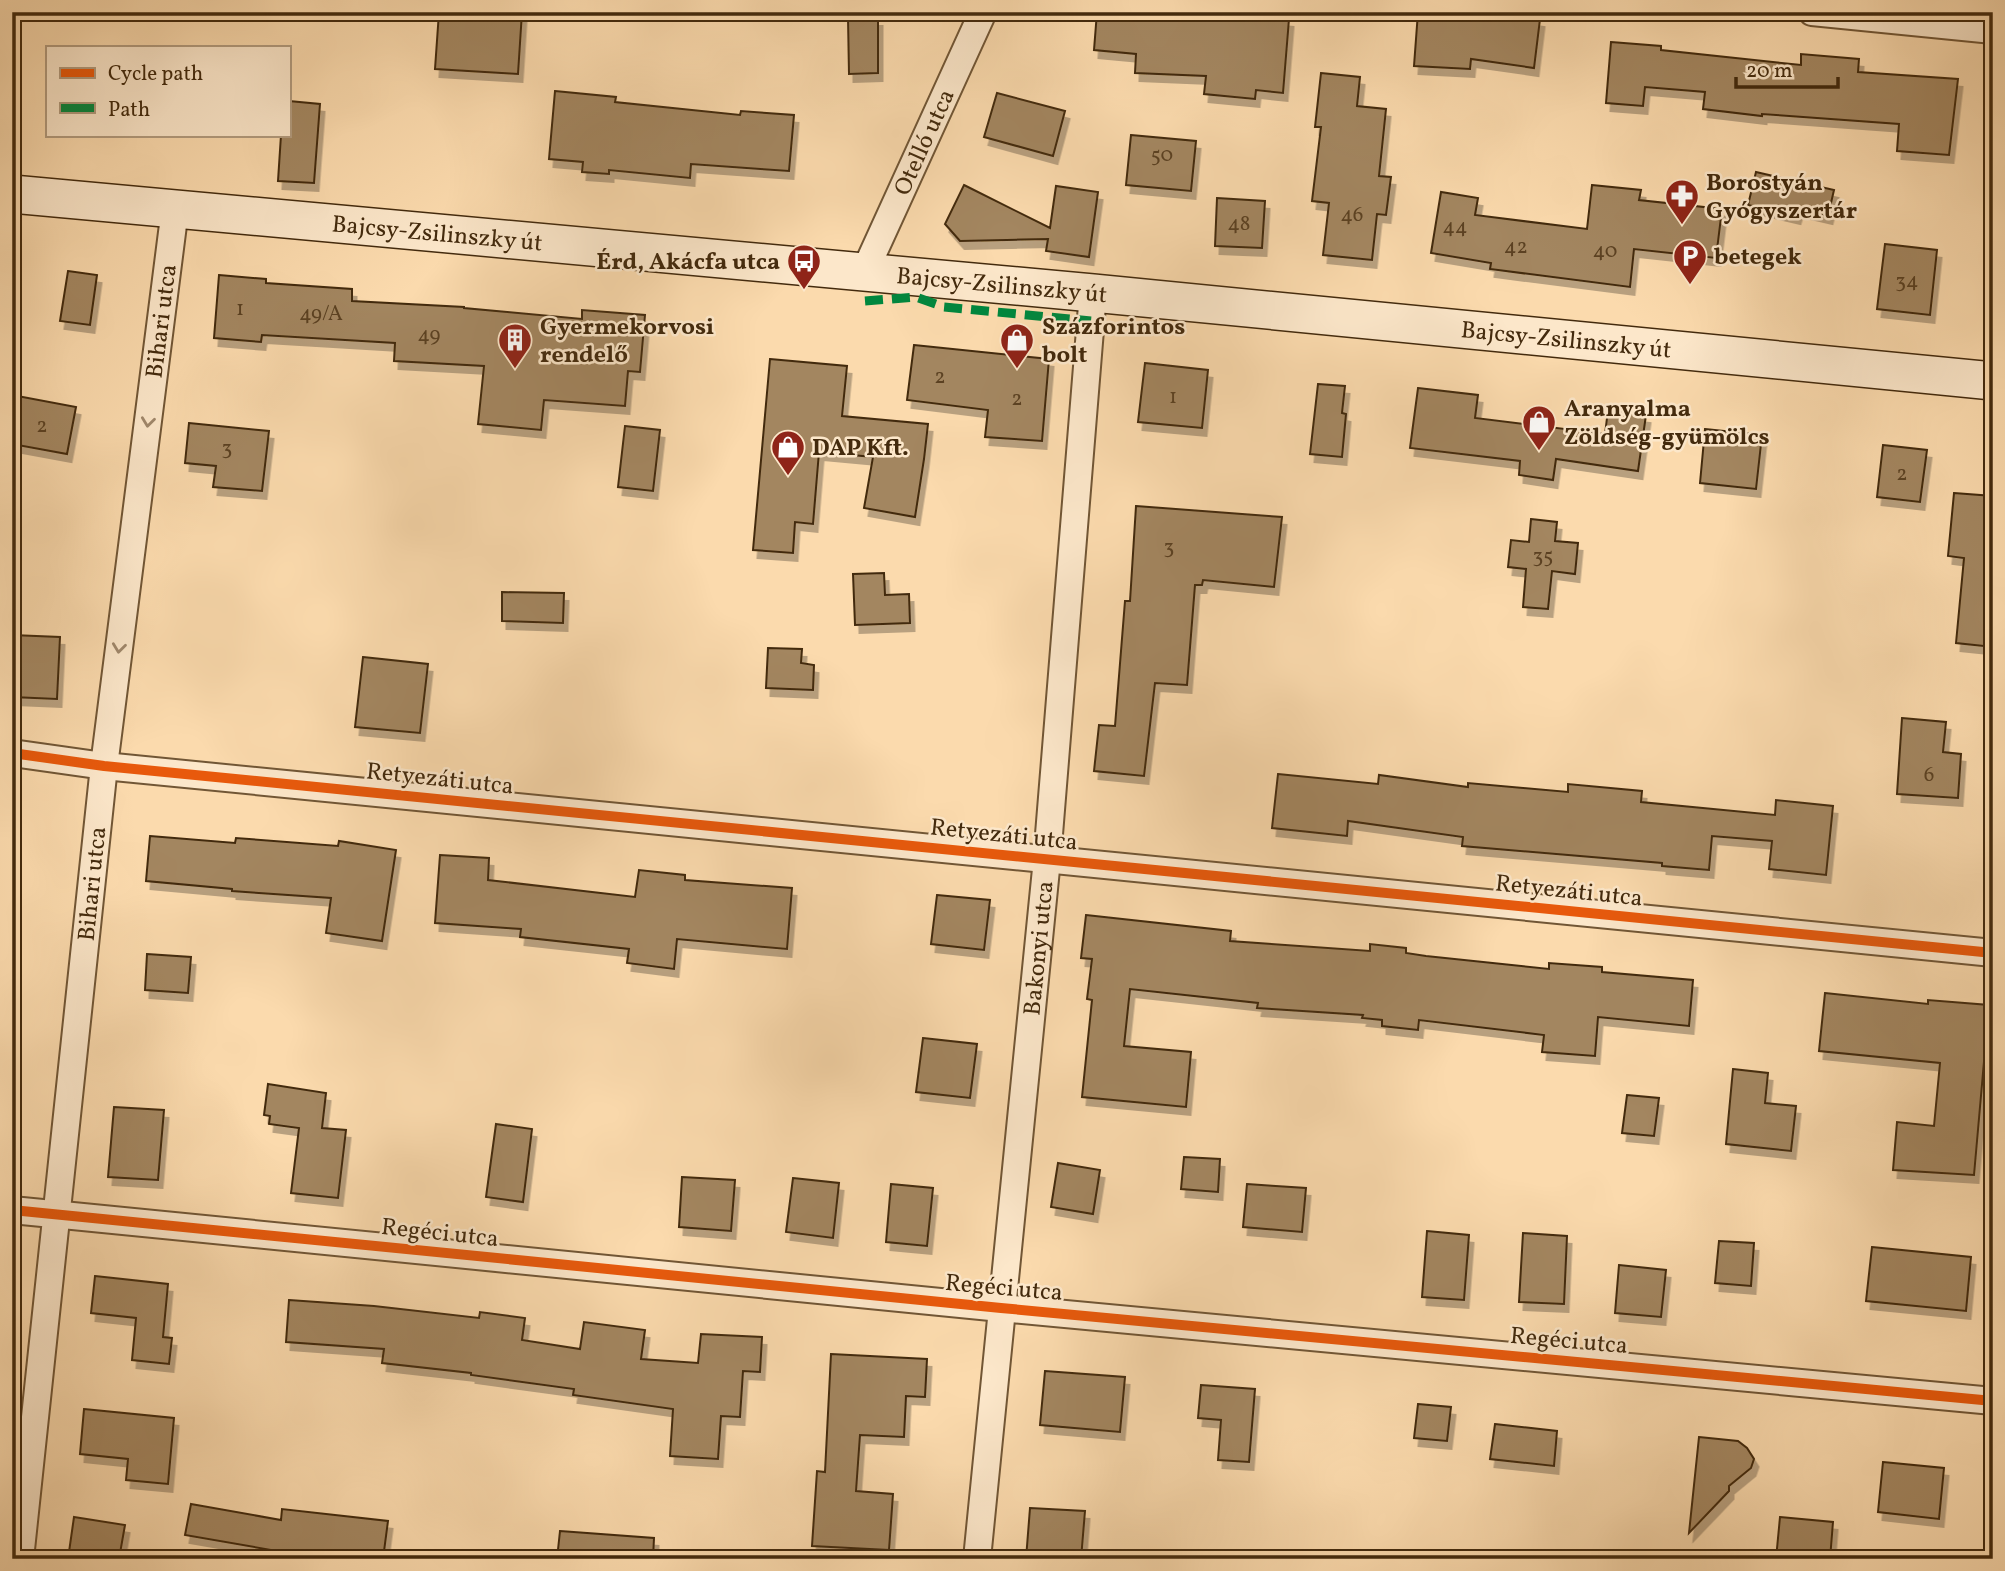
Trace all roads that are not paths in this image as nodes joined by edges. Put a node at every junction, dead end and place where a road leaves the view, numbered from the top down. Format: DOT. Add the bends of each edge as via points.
graph roads {
  1 [pos="984,12"];
  2 [pos="1812,12"];
  3 [pos="1938,19"];
  4 [pos="1993,30"];
  5 [pos="12,194"];
  6 [pos="175,209"];
  7 [pos="864,273"];
  8 [pos="1093,293"];
  9 [pos="1993,381"];
  10 [pos="12,753"];
  11 [pos="103,766"];
  12 [pos="1047,859"];
  13 [pos="1993,953"];
  14 [pos="12,1210"];
  15 [pos="57,1215"];
  16 [pos="1001,1308"];
  17 [pos="1993,1401"];
  18 [pos="20,1559"];
  19 [pos="977,1559"];
  1 -- 7 [label="street, Otelló utca"];
  2 -- 3 [label="street"];
  3 -- 4 [label="street"];
  5 -- 6 [label="main road, Bajcsy-Zsilinszky út"];
  6 -- 7 [label="main road, Bajcsy-Zsilinszky út"];
  6 -- 11 [label="street, Bihari utca, one-way"];
  7 -- 8 [label="main road, Bajcsy-Zsilinszky út"];
  8 -- 9 [label="main road, Bajcsy-Zsilinszky út"];
  8 -- 12 [label="street, Bakonyi utca"];
  10 -- 11 [label="street, Retyezáti utca"];
  11 -- 12 [label="street, Retyezáti utca"];
  11 -- 15 [label="street, Bihari utca"];
  12 -- 13 [label="street, Retyezáti utca"];
  12 -- 16 [label="street, Bakonyi utca"];
  14 -- 15 [label="street, Regéci utca"];
  15 -- 16 [label="street, Regéci utca"];
  15 -- 18 [label="street, Bihari utca"];
  16 -- 17 [label="street, Regéci utca"];
  16 -- 19 [label="street, Bakonyi utca"];
}
